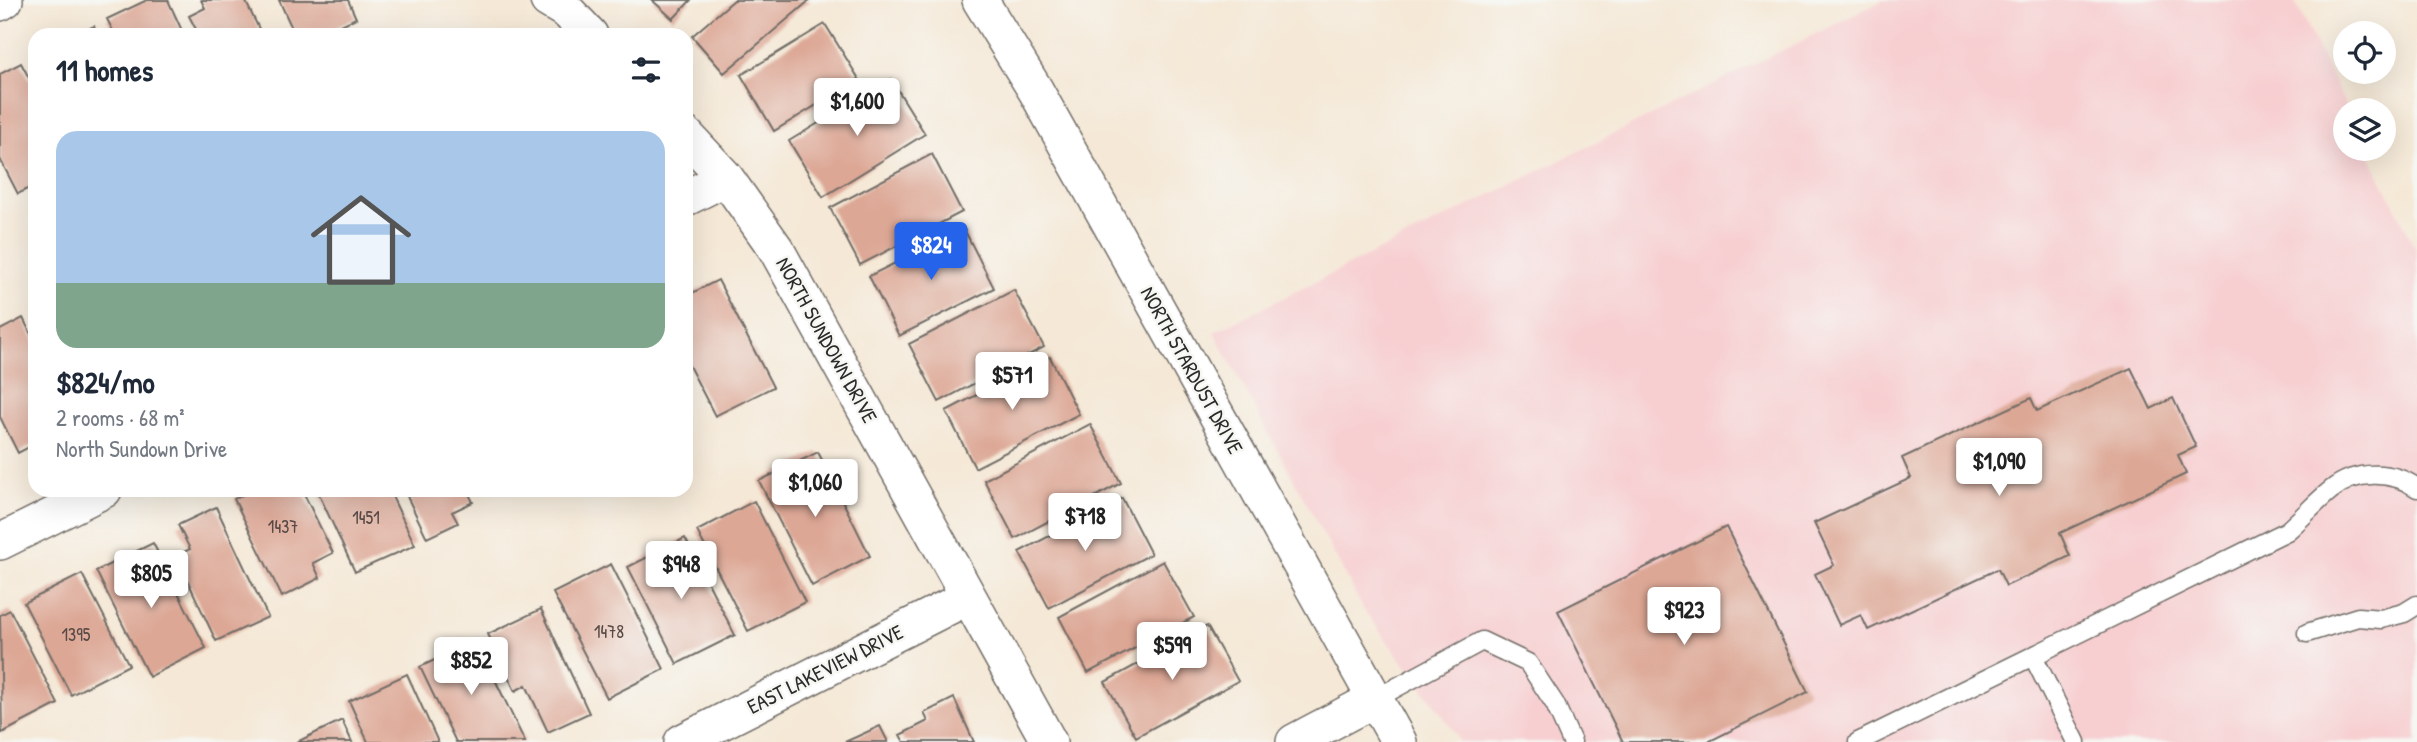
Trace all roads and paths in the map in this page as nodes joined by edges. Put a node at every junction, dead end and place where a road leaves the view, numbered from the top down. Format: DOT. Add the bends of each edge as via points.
graph roads {
  1 [pos="5,0"];
  2 [pos="548,0"];
  3 [pos="980,0"];
  4 [pos="0,3"];
  5 [pos="583,28"];
  6 [pos="693,143"];
  7 [pos="726,178"];
  8 [pos="693,194"];
  9 [pos="2417,488"];
  10 [pos="90,497"];
  11 [pos="0,542"];
  12 [pos="968,597"];
  13 [pos="2417,605"];
  14 [pos="2307,633"];
  15 [pos="2034,656"];
  16 [pos="1375,699"];
  17 [pos="682,742"];
  18 [pos="1049,742"];
  19 [pos="1294,742"];
  20 [pos="1399,742"];
  21 [pos="1572,742"];
  22 [pos="1858,742"];
  23 [pos="2076,742"];
  1 -- 4 [label="street"];
  2 -- 5 [label="street"];
  3 -- 16 [label="street, NORTH STARDUST DRIVE" via="1036,91"];
  6 -- 7 [label="street, NORTH SUNDOWN DRIVE"];
  7 -- 8 [label="street"];
  7 -- 12 [label="street, NORTH SUNDOWN DRIVE" via="776,249"];
  9 -- 15 [label="lane" via="2376,474 2353,478 2332,488 2287,531"];
  10 -- 11 [label="street"];
  12 -- 17 [label="street, EAST LAKEVIEW DRIVE"];
  12 -- 18 [label="street, NORTH SUNDOWN DRIVE"];
  13 -- 14 [label="lane" via="2381,619 2358,617"];
  15 -- 22 [label="lane"];
  15 -- 23 [label="lane"];
  16 -- 19 [label="street"];
  16 -- 20 [label="street, NORTH STARDUST DRIVE"];
  16 -- 21 [label="lane" via="1482,641 1528,663 1555,704"];
}
